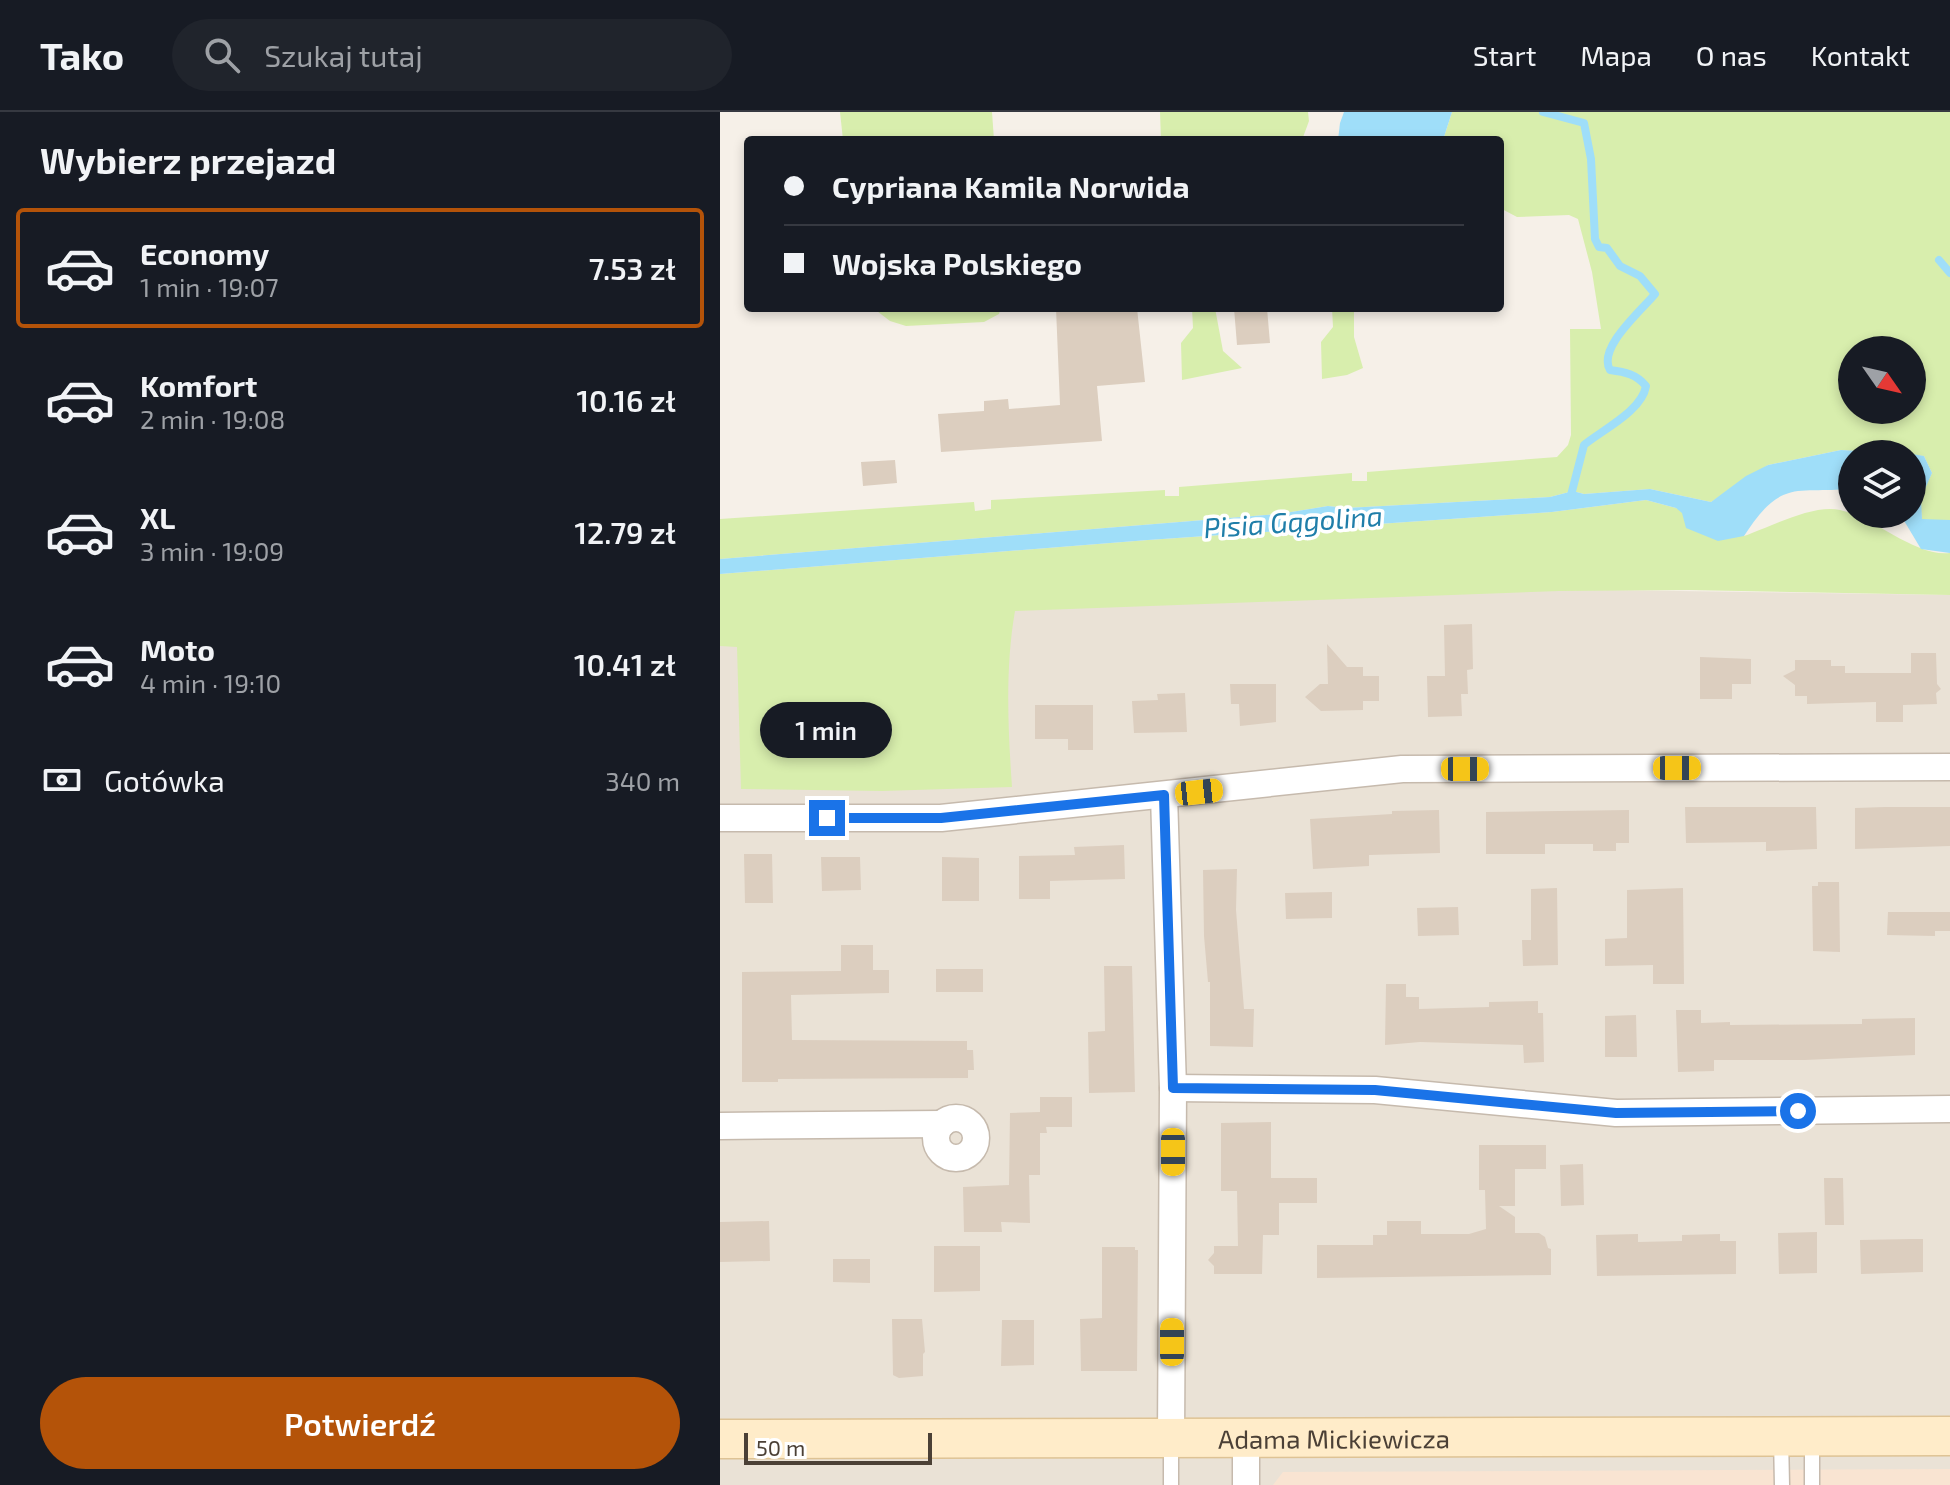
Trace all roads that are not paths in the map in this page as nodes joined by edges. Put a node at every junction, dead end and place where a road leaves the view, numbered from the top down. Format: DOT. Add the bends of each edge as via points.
graph roads {
  1 [pos="1950,767"];
  2 [pos="1164,795"];
  3 [pos="720,818"];
  4 [pos="1173,1088"];
  5 [pos="1950,1109"];
  6 [pos="942,1124"];
  7 [pos="720,1126"];
  8 [pos="1797,1436"];
  9 [pos="1950,1436"];
  10 [pos="1246,1437"];
  11 [pos="720,1439"];
  12 [pos="1171,1439"];
  13 [pos="1171,1485"];
  14 [pos="1246,1485"];
  15 [pos="1782,1485"];
  16 [pos="1812,1485"];
  1 -- 2 [label="street" via="1402,769"];
  2 -- 3 [label="street" via="941,818"];
  2 -- 4 [label="street"];
  4 -- 5 [label="street" via="1375,1090 1616,1113"];
  4 -- 12 [label="street"];
  6 -- 7 [label="street"];
  8 -- 9 [label="street, Adama Mickiewicza"];
  8 -- 10 [label="street, Adama Mickiewicza"];
  8 -- 15 [label="lane"];
  8 -- 16 [label="lane"];
  10 -- 12 [label="street, Adama Mickiewicza"];
  10 -- 14 [label="street"];
  11 -- 12 [label="street, Adama Mickiewicza"];
  12 -- 13 [label="lane"];
}
